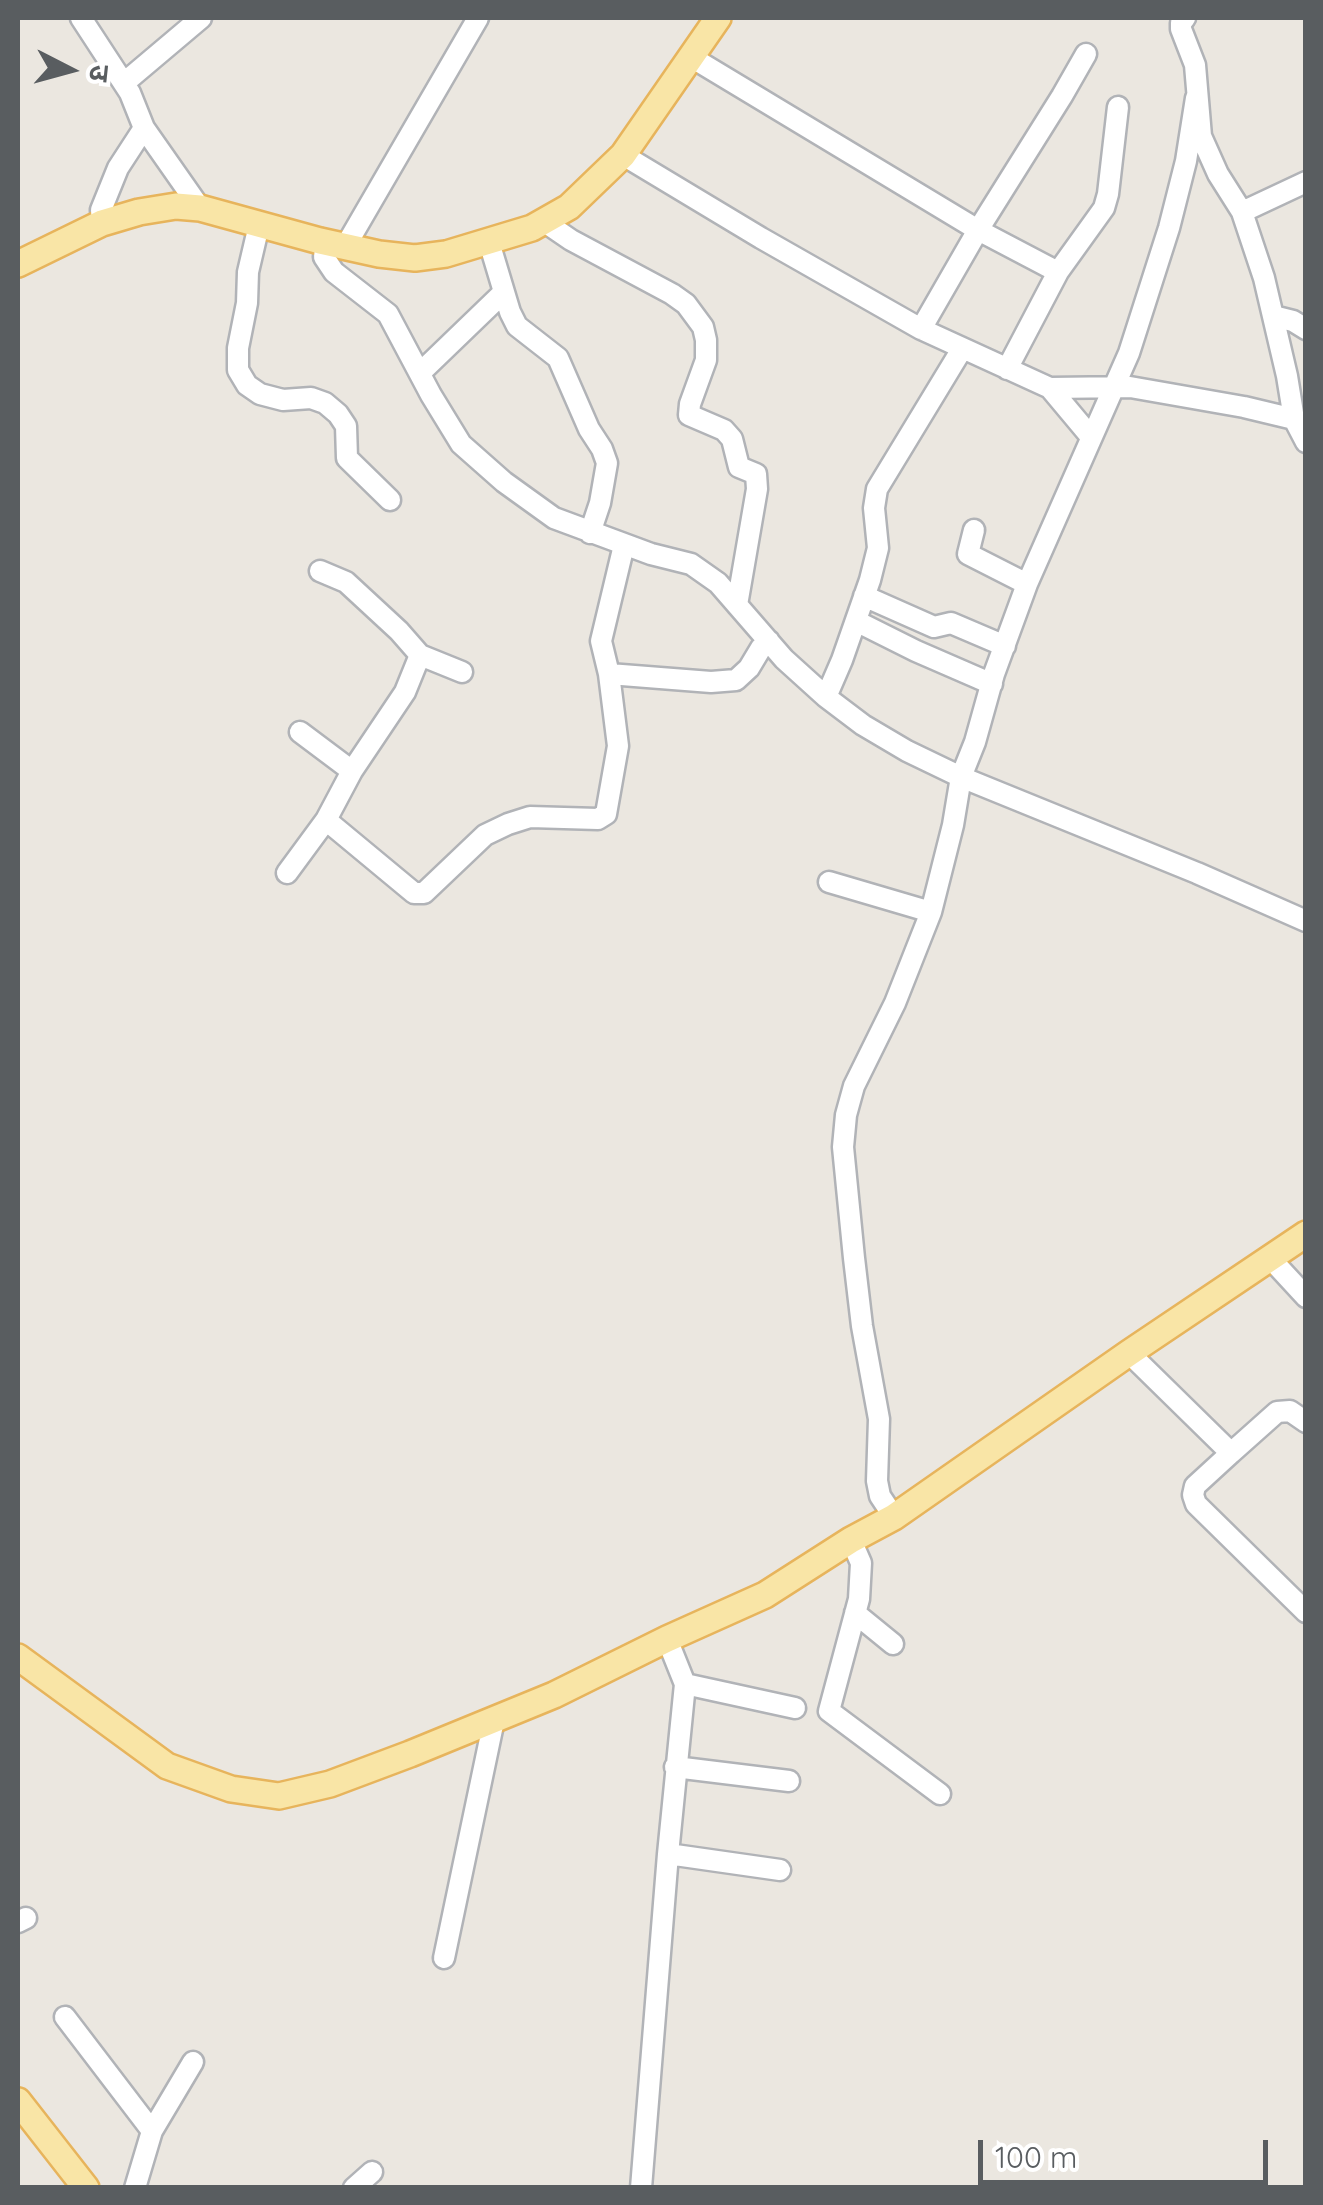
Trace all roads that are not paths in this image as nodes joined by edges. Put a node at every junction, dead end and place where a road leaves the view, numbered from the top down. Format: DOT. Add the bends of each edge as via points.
graph roads {
  1 [pos="81,18"];
  2 [pos="202,18"];
  3 [pos="478,18"];
  4 [pos="718,18"];
  5 [pos="1169,18"];
  6 [pos="1186,28"];
  7 [pos="1086,54"];
  8 [pos="691,57"];
  9 [pos="124,83"];
  10 [pos="1196,98"];
  11 [pos="1118,107"];
  12 [pos="144,128"];
  13 [pos="623,156"];
  14 [pos="1306,182"];
  15 [pos="188,207"];
  16 [pos="1242,212"];
  17 [pos="548,219"];
  18 [pos="102,222"];
  19 [pos="259,224"];
  20 [pos="978,230"];
  21 [pos="489,242"];
  22 [pos="336,244"];
  23 [pos="18,264"];
  24 [pos="1058,272"];
  25 [pos="504,292"];
  26 [pos="1273,316"];
  27 [pos="921,328"];
  28 [pos="1306,330"];
  29 [pos="962,348"];
  30 [pos="1006,369"];
  31 [pos="420,373"];
  32 [pos="1050,388"];
  33 [pos="1113,388"];
  34 [pos="1294,419"];
  35 [pos="1091,437"];
  36 [pos="1306,442"];
  37 [pos="390,500"];
  38 [pos="974,530"];
  39 [pos="590,533"];
  40 [pos="624,545"];
  41 [pos="320,571"];
  42 [pos="1027,584"];
  43 [pos="864,596"];
  44 [pos="737,605"];
  45 [pos="856,621"];
  46 [pos="769,641"];
  47 [pos="1005,646"];
  48 [pos="420,656"];
  49 [pos="462,672"];
  50 [pos="609,674"];
  51 [pos="992,684"];
  52 [pos="826,697"];
  53 [pos="300,732"];
  54 [pos="352,771"];
  55 [pos="960,777"];
  56 [pos="326,820"];
  57 [pos="287,873"];
  58 [pos="830,882"];
  59 [pos="931,912"];
  60 [pos="1306,920"];
  61 [pos="1306,1234"];
  62 [pos="1270,1258"];
  63 [pos="1306,1296"];
  64 [pos="1129,1353"];
  65 [pos="1306,1422"];
  66 [pos="1231,1452"];
  67 [pos="894,1517"];
  68 [pos="851,1540"];
  69 [pos="1306,1612"];
  70 [pos="855,1613"];
  71 [pos="667,1639"];
  72 [pos="893,1644"];
  73 [pos="18,1656"];
  74 [pos="685,1684"];
  75 [pos="795,1708"];
  76 [pos="494,1720"];
  77 [pos="676,1767"];
  78 [pos="789,1781"];
  79 [pos="940,1794"];
  80 [pos="668,1854"];
  81 [pos="780,1870"];
  82 [pos="444,1958"];
  83 [pos="66,2017"];
  84 [pos="193,2062"];
  85 [pos="21,2110"];
  86 [pos="152,2132"];
  87 [pos="372,2172"];
  88 [pos="86,2188"];
  89 [pos="135,2188"];
  90 [pos="354,2188"];
  91 [pos="641,2188"];
  1 -- 9 [label="street"];
  2 -- 9 [label="street"];
  3 -- 22 [label="street"];
  4 -- 8 [label="main road"];
  5 -- 6 [label="street"];
  6 -- 10 [label="street"];
  7 -- 20 [label="street"];
  8 -- 13 [label="main road"];
  8 -- 20 [label="street"];
  9 -- 12 [label="street"];
  10 -- 16 [label="street" via="1200,136"];
  10 -- 33 [label="street" via="1169,228"];
  11 -- 24 [label="street" via="1104,208"];
  12 -- 15 [label="street"];
  12 -- 18 [label="street" via="118,168"];
  13 -- 17 [label="main road" via="569,208"];
  13 -- 27 [label="street"];
  14 -- 16 [label="street"];
  15 -- 18 [label="main road"];
  15 -- 19 [label="main road"];
  16 -- 26 [label="street"];
  17 -- 21 [label="main road"];
  17 -- 44 [label="street" via="571,240 672,294 703,327 706,360 689,415 724,430 739,467 756,474"];
  18 -- 23 [label="main road"];
  19 -- 22 [label="main road"];
  19 -- 37 [label="street" via="238,370 260,394 326,403 346,426 347,458"];
  20 -- 24 [label="street"];
  20 -- 27 [label="street"];
  21 -- 22 [label="main road" via="415,258"];
  21 -- 25 [label="street"];
  22 -- 31 [label="street" via="324,257 388,314"];
  24 -- 30 [label="street"];
  25 -- 31 [label="street"];
  25 -- 39 [label="street" via="517,326 558,358 607,463"];
  26 -- 28 [label="street"];
  26 -- 34 [label="street"];
  27 -- 29 [label="street"];
  29 -- 30 [label="street"];
  29 -- 43 [label="street" via="876,489 878,548"];
  30 -- 32 [label="street"];
  31 -- 39 [label="street" via="462,444 554,518"];
  32 -- 33 [label="street"];
  32 -- 35 [label="street"];
  33 -- 34 [label="street"];
  33 -- 35 [label="street"];
  34 -- 36 [label="street"];
  35 -- 42 [label="street"];
  38 -- 42 [label="street" via="968,554"];
  39 -- 40 [label="street"];
  40 -- 44 [label="street" via="691,564"];
  40 -- 50 [label="street" via="602,641"];
  41 -- 48 [label="street" via="346,582"];
  42 -- 47 [label="street"];
  43 -- 45 [label="street"];
  43 -- 47 [label="street"];
  44 -- 46 [label="street"];
  45 -- 51 [label="street"];
  45 -- 52 [label="street"];
  46 -- 50 [label="street" via="736,680"];
  46 -- 52 [label="street"];
  47 -- 51 [label="street"];
  48 -- 49 [label="street"];
  48 -- 54 [label="street" via="405,692"];
  50 -- 56 [label="street" via="618,746 606,814 598,819 530,816 508,824 485,835 424,893 414,893"];
  51 -- 55 [label="street"];
  52 -- 55 [label="street" via="878,734"];
  53 -- 54 [label="street"];
  54 -- 56 [label="street"];
  55 -- 59 [label="street"];
  55 -- 60 [label="street"];
  56 -- 57 [label="street"];
  58 -- 59 [label="street"];
  59 -- 67 [label="street" via="854,1086 843,1147 879,1419 880,1496"];
  61 -- 62 [label="main road"];
  62 -- 63 [label="street"];
  62 -- 64 [label="main road"];
  64 -- 66 [label="street"];
  64 -- 67 [label="main road"];
  65 -- 66 [label="street" via="1290,1410 1277,1412"];
  66 -- 69 [label="street" via="1195,1486 1196,1504"];
  67 -- 68 [label="main road"];
  68 -- 70 [label="street" via="862,1563"];
  68 -- 71 [label="main road" via="765,1594"];
  70 -- 72 [label="street"];
  70 -- 79 [label="street" via="830,1712"];
  71 -- 74 [label="street"];
  71 -- 76 [label="main road"];
  73 -- 76 [label="main road" via="167,1766 231,1789 280,1796 330,1784"];
  74 -- 75 [label="street"];
  74 -- 77 [label="street"];
  76 -- 82 [label="street"];
  77 -- 78 [label="street"];
  77 -- 80 [label="street"];
  80 -- 81 [label="street"];
  80 -- 91 [label="street"];
  83 -- 86 [label="street"];
  84 -- 86 [label="street"];
  85 -- 88 [label="main road"];
  86 -- 89 [label="street"];
  87 -- 90 [label="street"];
}
